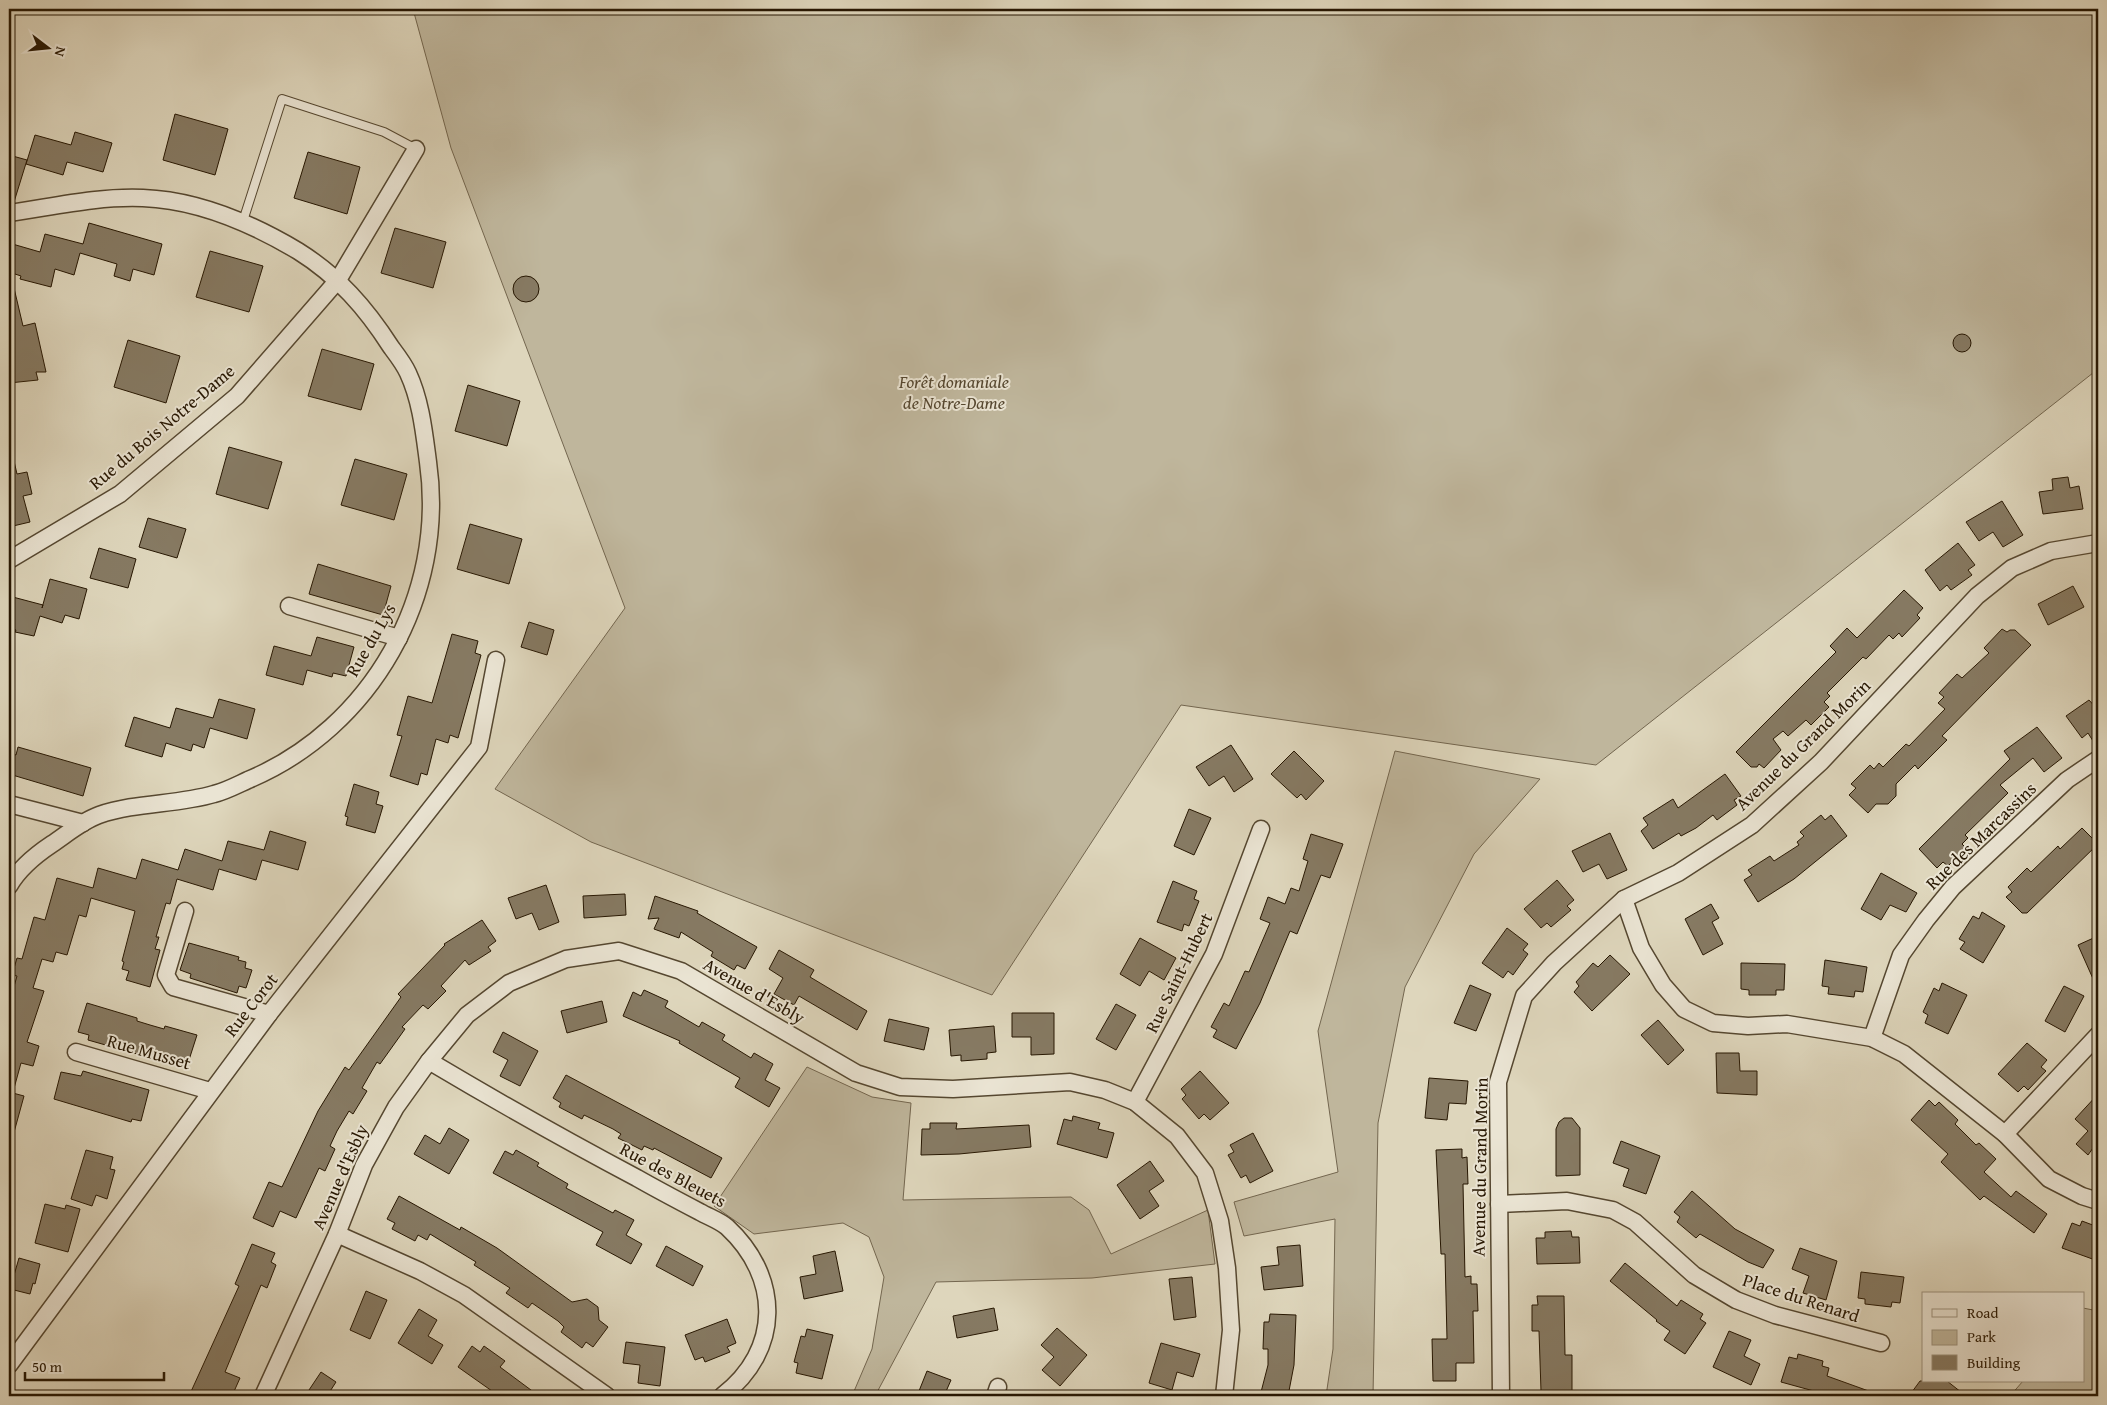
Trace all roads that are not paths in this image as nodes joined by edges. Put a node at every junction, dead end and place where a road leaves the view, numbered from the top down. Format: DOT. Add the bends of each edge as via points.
graph roads {
  1 [pos="416,149"];
  2 [pos="9,213"];
  3 [pos="243,221"];
  4 [pos="338,280"];
  5 [pos="2098,543"];
  6 [pos="9,560"];
  7 [pos="289,606"];
  8 [pos="399,638"];
  9 [pos="496,660"];
  10 [pos="2098,759"];
  11 [pos="9,804"];
  12 [pos="83,823"];
  13 [pos="1261,829"];
  14 [pos="9,886"];
  15 [pos="1624,899"];
  16 [pos="185,911"];
  17 [pos="269,1014"];
  18 [pos="2098,1035"];
  19 [pos="1872,1038"];
  20 [pos="76,1052"];
  21 [pos="429,1061"];
  22 [pos="210,1091"];
  23 [pos="1135,1102"];
  24 [pos="2005,1134"];
  25 [pos="2098,1201"];
  26 [pos="1499,1204"];
  27 [pos="337,1234"];
  28 [pos="1881,1344"];
  29 [pos="9,1361"];
  30 [pos="263,1396"];
  31 [pos="606,1396"];
  32 [pos="722,1396"];
  33 [pos="1224,1396"];
  34 [pos="1501,1396"];
  1 -- 3 [label="lane" via="384,132 282,100"];
  1 -- 4 [label="street, Rue du Bois Notre-Dame"];
  2 -- 3 [label="street, Rue du Lys" via="100,200 143,198 189,204"];
  3 -- 4 [label="street, Rue du Lys" via="318,264"];
  4 -- 6 [label="street, Rue du Bois Notre-Dame" via="237,396 120,494"];
  4 -- 8 [label="street, Rue du Lys" via="373,320 408,371 422,414 432,494 430,544 419,591"];
  5 -- 15 [label="street, Avenue du Grand Morin" via="2051,552 2012,568 1977,596 1821,762 1752,825 1678,873"];
  7 -- 8 [label="street"];
  8 -- 12 [label="street, Rue du Lys" via="375,680 341,718 304,750 264,774 214,794 99,815"];
  9 -- 17 [label="street, Rue Corot" via="480,747"];
  10 -- 19 [label="street, Rue des Marcassins" via="2060,786 1953,887 1926,920 1901,955"];
  11 -- 12 [label="street"];
  12 -- 14 [label="street, Rue du Lys" via="42,851"];
  13 -- 23 [label="street, Rue Saint-Hubert" via="1214,954"];
  15 -- 19 [label="street" via="1641,948 1663,985 1684,1010 1713,1023 1748,1026 1787,1024"];
  15 -- 26 [label="street, Avenue du Grand Morin" via="1554,963 1524,996 1498,1082"];
  16 -- 17 [label="street" via="166,975 173,986"];
  17 -- 22 [label="street, Rue Corot"];
  18 -- 24 [label="street"];
  19 -- 24 [label="street" via="1904,1054"];
  20 -- 22 [label="street, Rue Musset"];
  21 -- 23 [label="street, Avenue d'Esbly" via="467,1015 509,983 566,959 619,951 681,972 856,1073 900,1087 953,1089 1070,1082 1105,1090"];
  21 -- 27 [label="street, Avenue d'Esbly" via="396,1106 364,1165"];
  21 -- 32 [label="street, Rue des Bleuets" via="512,1111 726,1226 753,1257 766,1291 768,1326 756,1358"];
  22 -- 29 [label="street, Rue Corot"];
  23 -- 33 [label="street, Avenue d'Esbly" via="1177,1136 1205,1173 1220,1222 1231,1330"];
  24 -- 25 [label="street" via="2049,1179"];
  26 -- 28 [label="street, Place du Renard" via="1567,1200 1613,1210 1635,1222 1694,1275 1736,1300"];
  26 -- 34 [label="street, Avenue du Grand Morin"];
  27 -- 30 [label="street, Avenue d'Esbly"];
  27 -- 31 [label="street" via="420,1271 464,1295"];
}
